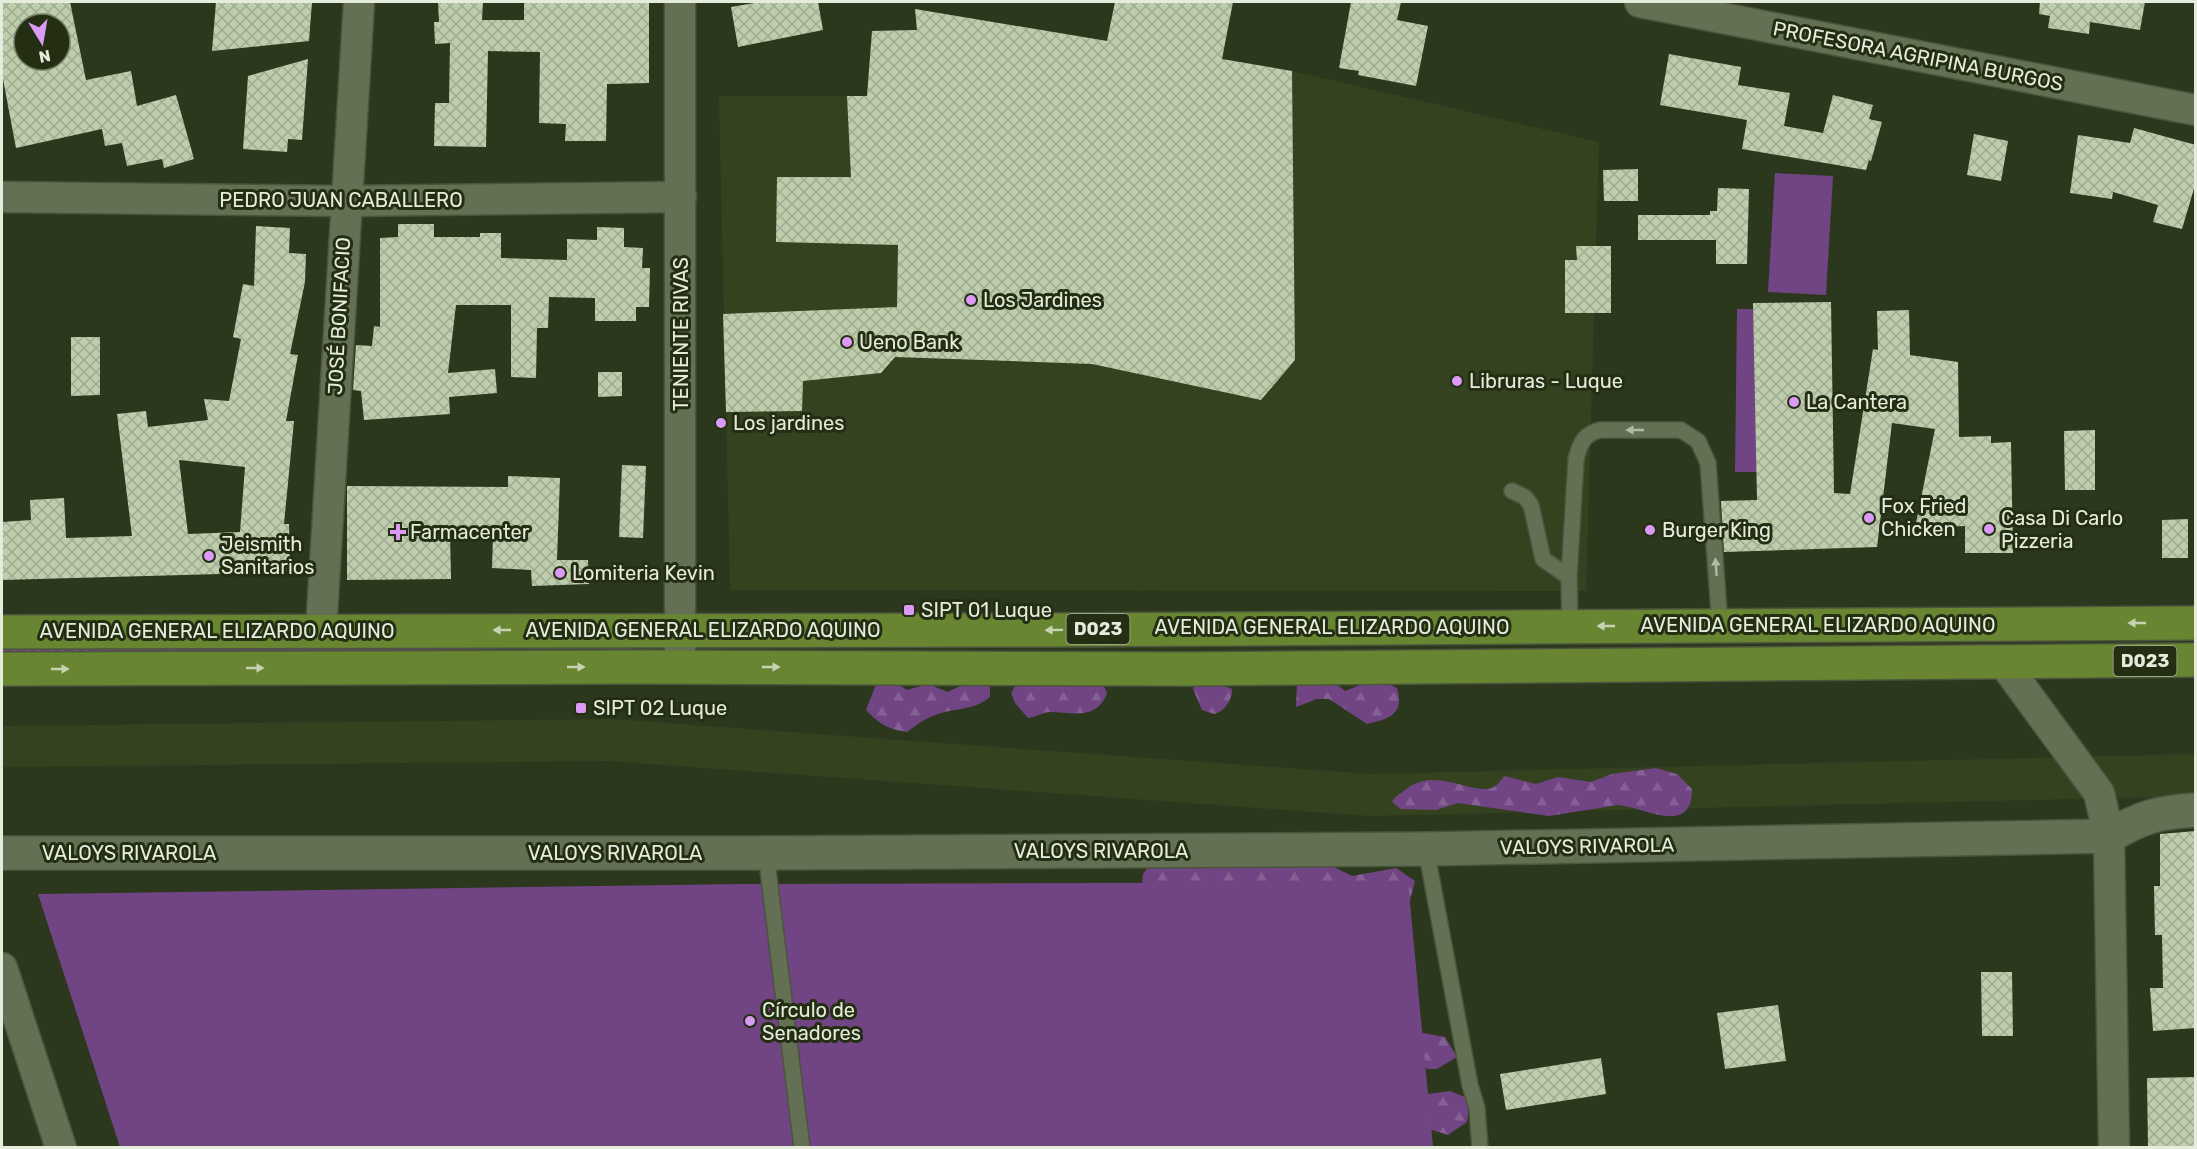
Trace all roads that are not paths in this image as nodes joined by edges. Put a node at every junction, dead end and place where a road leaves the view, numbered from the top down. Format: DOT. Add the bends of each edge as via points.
graph roads {
  1 [pos="359,2"];
  2 [pos="680,2"];
  3 [pos="1646,2"];
  4 [pos="2196,110"];
  5 [pos="2,197"];
  6 [pos="681,197"];
  7 [pos="346,201"];
  8 [pos="1512,491"];
  9 [pos="1569,577"];
  10 [pos="2196,623"];
  11 [pos="1720,625"];
  12 [pos="1570,626"];
  13 [pos="680,629"];
  14 [pos="321,630"];
  15 [pos="2,632"];
  16 [pos="2196,660"];
  17 [pos="2003,662"];
  18 [pos="680,667"];
  19 [pos="2,669"];
  20 [pos="2196,810"];
  21 [pos="2109,836"];
  22 [pos="1426,849"];
  23 [pos="2,853"];
  24 [pos="766,853"];
  25 [pos="2,968"];
  26 [pos="61,1148"];
  27 [pos="802,1148"];
  28 [pos="1480,1148"];
  29 [pos="2114,1148"];
  1 -- 7 [label="street, JOSÉ BONIFACIO"];
  2 -- 6 [label="street, TENIENTE RIVAS"];
  3 -- 4 [label="street, PROFESORA AGRIPINA BURGOS"];
  5 -- 7 [label="street, PEDRO JUAN CABALLERO"];
  6 -- 7 [label="street, PEDRO JUAN CABALLERO"];
  6 -- 13 [label="street, TENIENTE RIVAS"];
  7 -- 14 [label="street, JOSÉ BONIFACIO"];
  8 -- 9 [label="lane" via="1531,505 1542,559"];
  11 -- 9 [label="lane, one-way" via="1708,463 1698,441 1681,430 1600,430 1581,442 1576,459"];
  9 -- 12 [label="lane"];
  10 -- 11 [label="main road, AVENIDA GENERAL ELIZARDO AQUINO / D023, one-way"];
  11 -- 12 [label="main road, AVENIDA GENERAL ELIZARDO AQUINO / D023, one-way"];
  12 -- 13 [label="main road, AVENIDA GENERAL ELIZARDO AQUINO / D023, one-way"];
  13 -- 14 [label="main road, AVENIDA GENERAL ELIZARDO AQUINO / D023, one-way"];
  13 -- 18 [label="street, TENIENTE RIVAS"];
  14 -- 15 [label="main road, AVENIDA GENERAL ELIZARDO AQUINO / D023"];
  16 -- 17 [label="main road, AVENIDA GENERAL ELIZARDO AQUINO / D023"];
  18 -- 17 [label="main road, AVENIDA GENERAL ELIZARDO AQUINO / D023, one-way" via="1186,669"];
  17 -- 21 [label="street" via="2099,793"];
  19 -- 18 [label="main road, AVENIDA GENERAL ELIZARDO AQUINO / D023, one-way"];
  20 -- 21 [label="street, VALOYS RIVAROLA" via="2162,812"];
  21 -- 22 [label="street, VALOYS RIVAROLA"];
  21 -- 29 [label="street"];
  22 -- 24 [label="street, VALOYS RIVAROLA"];
  22 -- 28 [label="lane" via="1477,1108"];
  23 -- 24 [label="street, VALOYS RIVAROLA"];
  24 -- 27 [label="lane"];
  25 -- 26 [label="street"];
}
